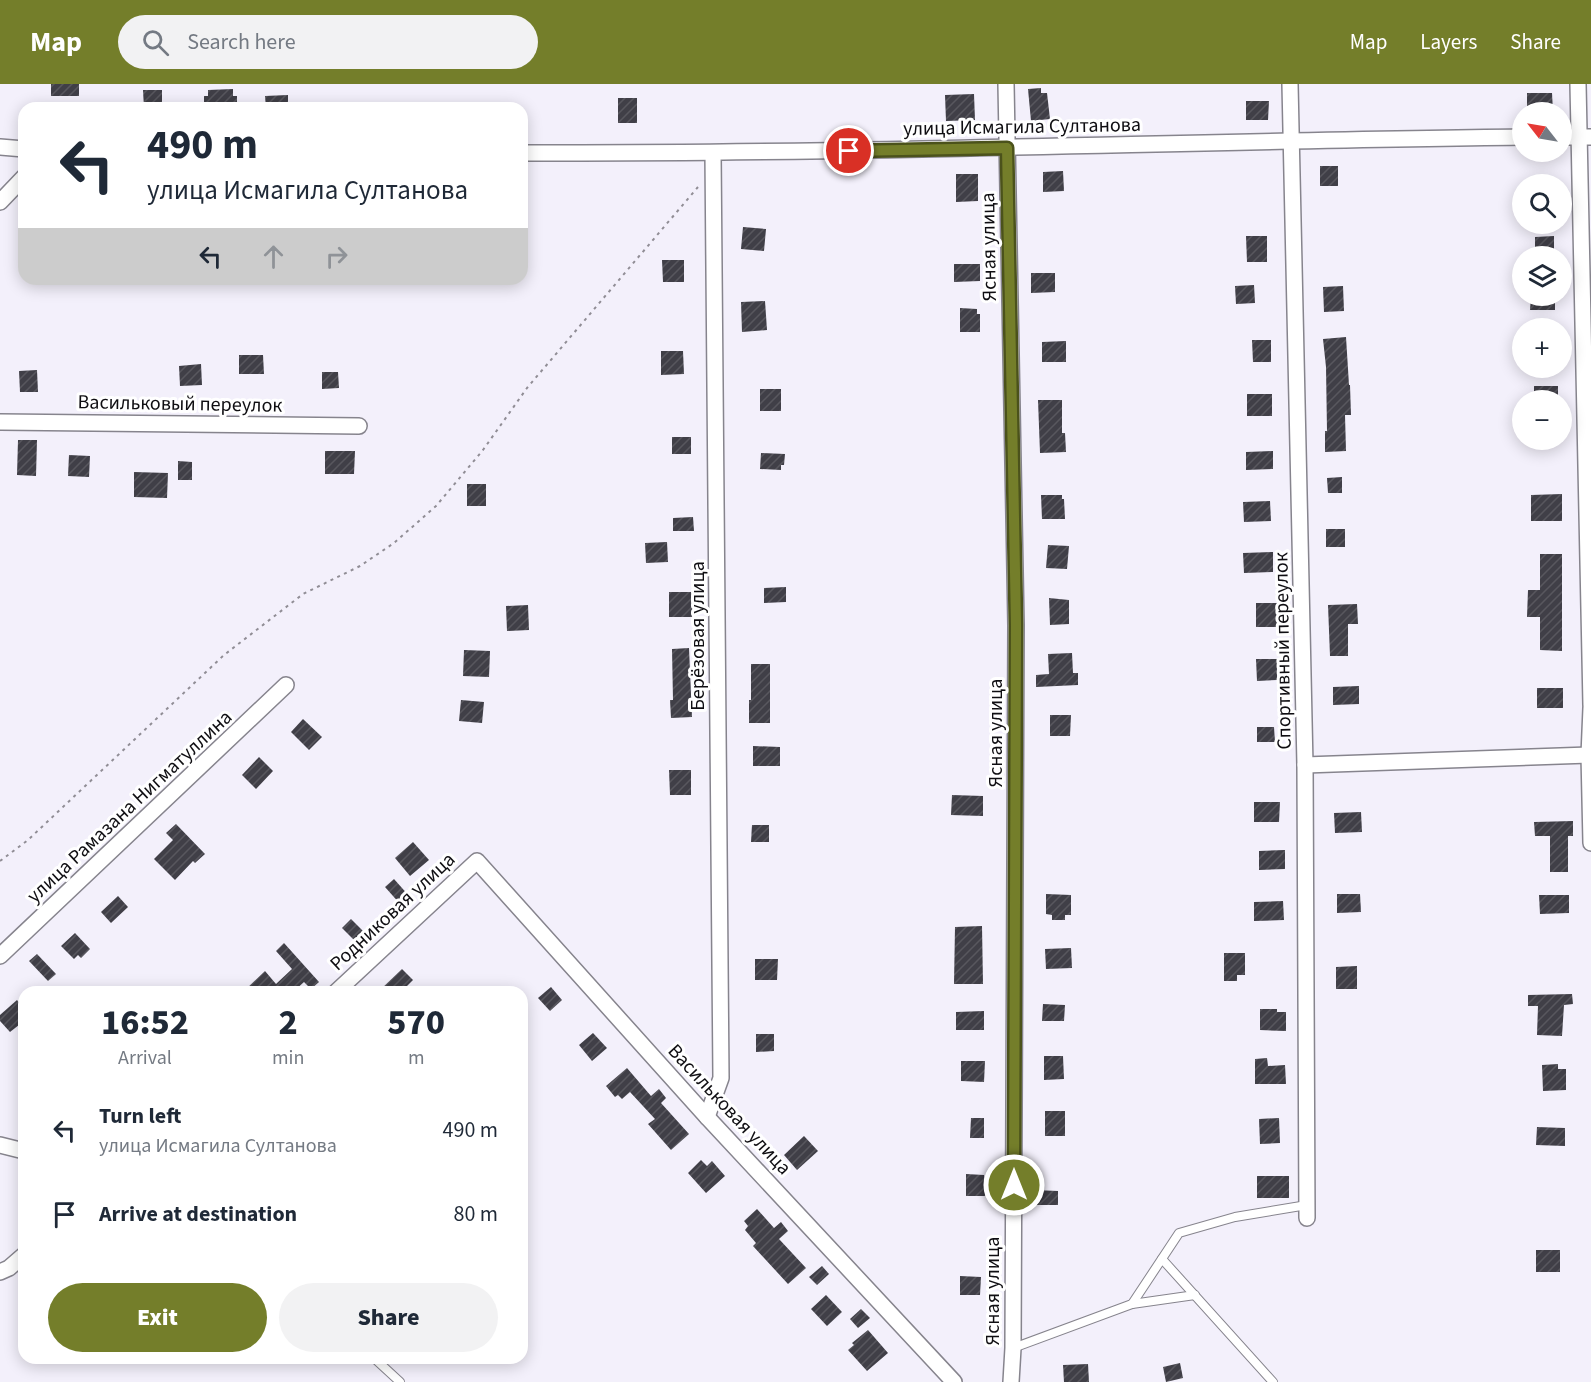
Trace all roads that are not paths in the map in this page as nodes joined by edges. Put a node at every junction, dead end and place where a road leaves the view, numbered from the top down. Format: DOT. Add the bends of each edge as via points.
graph roads {
  1 [pos="1006,84"];
  2 [pos="1290,84"];
  3 [pos="1578,84"];
  4 [pos="1512,137"];
  5 [pos="1585,137"];
  6 [pos="1291,140"];
  7 [pos="0,147"];
  8 [pos="18,148"];
  9 [pos="1007,148"];
  10 [pos="528,153"];
  11 [pos="713,153"];
  12 [pos="18,183"];
  13 [pos="0,202"];
  14 [pos="0,422"];
  15 [pos="359,426"];
  16 [pos="286,685"];
  17 [pos="1591,706"];
  18 [pos="1589,755"];
  19 [pos="1305,765"];
  20 [pos="1591,843"];
  21 [pos="477,861"];
  22 [pos="0,956"];
  23 [pos="342,986"];
  24 [pos="707,1117"];
  25 [pos="0,1146"];
  26 [pos="18,1150"];
  27 [pos="1307,1211"];
  28 [pos="1162,1259"];
  29 [pos="18,1260"];
  30 [pos="0,1272"];
  31 [pos="1195,1295"];
  32 [pos="1132,1304"];
  33 [pos="1013,1348"];
  34 [pos="380,1364"];
  35 [pos="400,1382"];
  36 [pos="954,1382"];
  37 [pos="1011,1382"];
  38 [pos="1273,1382"];
  1 -- 9 [label="street, Ясная улица"];
  2 -- 6 [label="street, Спортивный переулок"];
  3 -- 5 [label="street"];
  4 -- 6 [label="street, улица Исмагила Султанова"];
  5 -- 17 [label="street"];
  6 -- 9 [label="street, улица Исмагила Султанова"];
  6 -- 19 [label="street, Спортивный переулок"];
  7 -- 8 [label="street"];
  9 -- 11 [label="street, улица Исмагила Султанова"];
  9 -- 33 [label="street, Ясная улица" via="1016,625"];
  10 -- 11 [label="street, улица Исмагила Султанова"];
  11 -- 24 [label="street, Берёзовая улица" via="722,1078"];
  12 -- 13 [label="street"];
  14 -- 15 [label="street, Васильковый переулок"];
  16 -- 22 [label="street, улица Рамазана Нигматуллина"];
  17 -- 18 [label="street"];
  18 -- 19 [label="street"];
  18 -- 20 [label="street"];
  19 -- 27 [label="street, Спортивный переулок"];
  21 -- 23 [label="street, Родниковая улица"];
  21 -- 24 [label="street, Васильковая улица"];
  24 -- 36 [label="street, Васильковая улица"];
  25 -- 26 [label="street"];
  27 -- 28 [label="lane" via="1235,1217 1179,1233"];
  28 -- 31 [label="lane"];
  28 -- 32 [label="lane"];
  29 -- 30 [label="street"];
  31 -- 32 [label="lane"];
  31 -- 38 [label="lane"];
  32 -- 33 [label="lane"];
  33 -- 37 [label="street, Ясная улица"];
  34 -- 35 [label="lane"];
}
